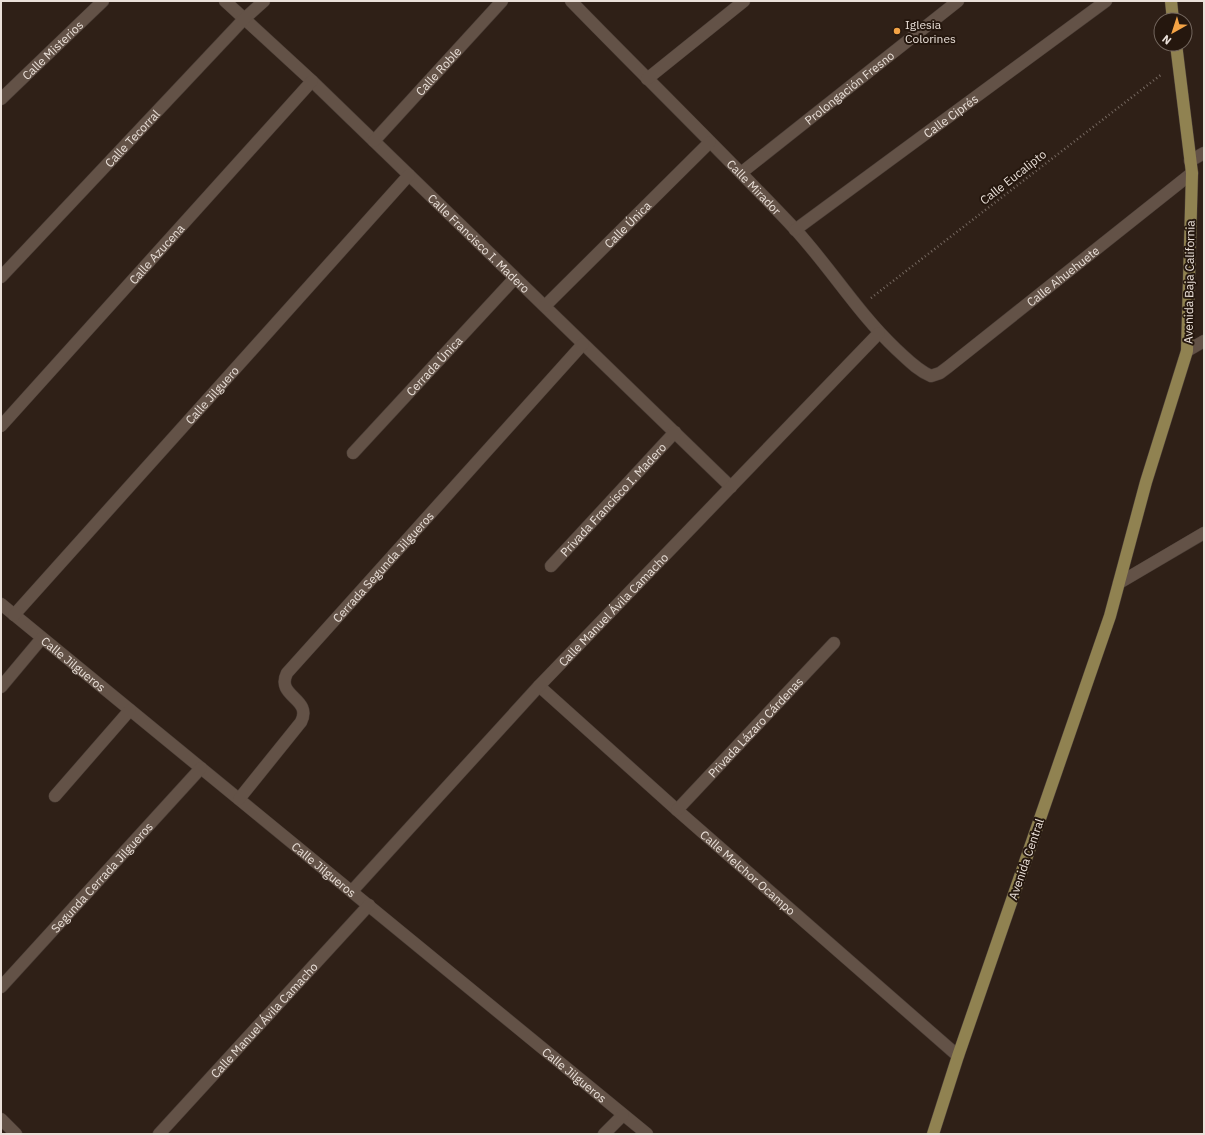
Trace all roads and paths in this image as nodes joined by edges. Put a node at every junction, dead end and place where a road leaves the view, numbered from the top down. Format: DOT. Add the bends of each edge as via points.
graph roads {
  1 [pos="103,1"];
  2 [pos="225,1"];
  3 [pos="264,1"];
  4 [pos="502,1"];
  5 [pos="571,1"];
  6 [pos="744,1"];
  7 [pos="958,1"];
  8 [pos="1106,1"];
  9 [pos="1171,1"];
  10 [pos="1172,12"];
  11 [pos="244,20"];
  12 [pos="1177,52"];
  13 [pos="1178,61"];
  14 [pos="647,79"];
  15 [pos="312,81"];
  16 [pos="1,99"];
  17 [pos="374,141"];
  18 [pos="710,142"];
  19 [pos="1204,153"];
  20 [pos="1191,167"];
  21 [pos="741,173"];
  22 [pos="409,175"];
  23 [pos="795,230"];
  24 [pos="1,277"];
  25 [pos="515,278"];
  26 [pos="545,306"];
  27 [pos="859,308"];
  28 [pos="879,333"];
  29 [pos="1204,341"];
  30 [pos="583,344"];
  31 [pos="1188,351"];
  32 [pos="932,376"];
  33 [pos="1,426"];
  34 [pos="675,432"];
  35 [pos="353,453"];
  36 [pos="731,487"];
  37 [pos="1201,538"];
  38 [pos="551,566"];
  39 [pos="1119,584"];
  40 [pos="1,604"];
  41 [pos="14,615"];
  42 [pos="42,638"];
  43 [pos="834,643"];
  44 [pos="539,686"];
  45 [pos="1,687"];
  46 [pos="130,710"];
  47 [pos="201,768"];
  48 [pos="55,796"];
  49 [pos="239,798"];
  50 [pos="677,810"];
  51 [pos="352,891"];
  52 [pos="369,905"];
  53 [pos="1,987"];
  54 [pos="958,1056"];
  55 [pos="623,1115"];
  56 [pos="1,1119"];
  57 [pos="16,1134"];
  58 [pos="159,1134"];
  59 [pos="604,1134"];
  60 [pos="647,1134"];
  61 [pos="933,1134"];
  1 -- 16 [label="street, Calle Misterios"];
  2 -- 11 [label="street, Calle Francisco I. Madero"];
  3 -- 11 [label="street, Calle Tecorral"];
  4 -- 17 [label="street, Calle Roble"];
  5 -- 14 [label="street, Calle Mirador"];
  6 -- 14 [label="street"];
  7 -- 21 [label="street, Prolongación Fresno"];
  8 -- 23 [label="street, Calle Ciprés"];
  9 -- 10 [label="main road"];
  11 -- 15 [label="street, Calle Francisco I. Madero"];
  11 -- 24 [label="street, Calle Tecorral"];
  12 -- 13 [label="main road, Avenida Baja California"];
  13 -- 20 [label="main road, Avenida Baja California"];
  13 -- 27 [label="path, Calle Eucalipto"];
  14 -- 18 [label="street, Calle Mirador"];
  15 -- 17 [label="street, Calle Francisco I. Madero"];
  15 -- 33 [label="street, Calle Azucena"];
  17 -- 22 [label="street, Calle Francisco I. Madero"];
  18 -- 21 [label="street, Calle Mirador"];
  18 -- 26 [label="street, Calle Única"];
  19 -- 20 [label="street, Calle Ahuehuete"];
  20 -- 31 [label="main road, Avenida Baja California"];
  20 -- 32 [label="street, Calle Ahuehuete" via="948,367"];
  21 -- 23 [label="street, Calle Mirador"];
  22 -- 25 [label="street, Calle Francisco I. Madero"];
  22 -- 41 [label="street, Calle Jilguero"];
  23 -- 27 [label="street, Calle Mirador"];
  25 -- 26 [label="street, Calle Francisco I. Madero"];
  25 -- 35 [label="street, Cerrada Única"];
  26 -- 30 [label="street, Calle Francisco I. Madero"];
  27 -- 28 [label="street, Calle Mirador"];
  28 -- 32 [label="street, Calle Mirador" via="913,365"];
  28 -- 36 [label="street, Calle Manuel Ávila Camacho"];
  29 -- 31 [label="street"];
  30 -- 34 [label="street, Calle Francisco I. Madero"];
  30 -- 49 [label="street, Cerrada Segunda Jilgueros" via="287,673 284,686 300,704 304,716"];
  31 -- 39 [label="main road, Avenida Baja California" via="1146,482"];
  34 -- 36 [label="street, Calle Francisco I. Madero"];
  34 -- 38 [label="street, Privada Francisco I. Madero"];
  36 -- 44 [label="street, Calle Manuel Ávila Camacho"];
  37 -- 39 [label="street"];
  39 -- 54 [label="main road, Avenida Central"];
  40 -- 41 [label="street, Calle Jilgueros"];
  41 -- 42 [label="street, Calle Jilgueros"];
  42 -- 45 [label="street"];
  42 -- 46 [label="street, Calle Jilgueros"];
  43 -- 50 [label="street, Privada Lázaro Cárdenas"];
  44 -- 50 [label="street, Calle Melchor Ocampo"];
  44 -- 51 [label="street, Calle Manuel Ávila Camacho"];
  46 -- 47 [label="street, Calle Jilgueros"];
  46 -- 48 [label="street"];
  47 -- 49 [label="street, Calle Jilgueros"];
  47 -- 53 [label="street, Segunda Cerrada Jilgueros"];
  49 -- 51 [label="street, Calle Jilgueros"];
  50 -- 54 [label="street, Calle Melchor Ocampo"];
  51 -- 52 [label="street, Calle Jilgueros"];
  52 -- 55 [label="street, Calle Jilgueros"];
  52 -- 58 [label="street, Calle Manuel Ávila Camacho"];
  54 -- 61 [label="main road, Avenida Central"];
  55 -- 59 [label="street"];
  55 -- 60 [label="street, Calle Jilgueros"];
  56 -- 57 [label="street"];
}
